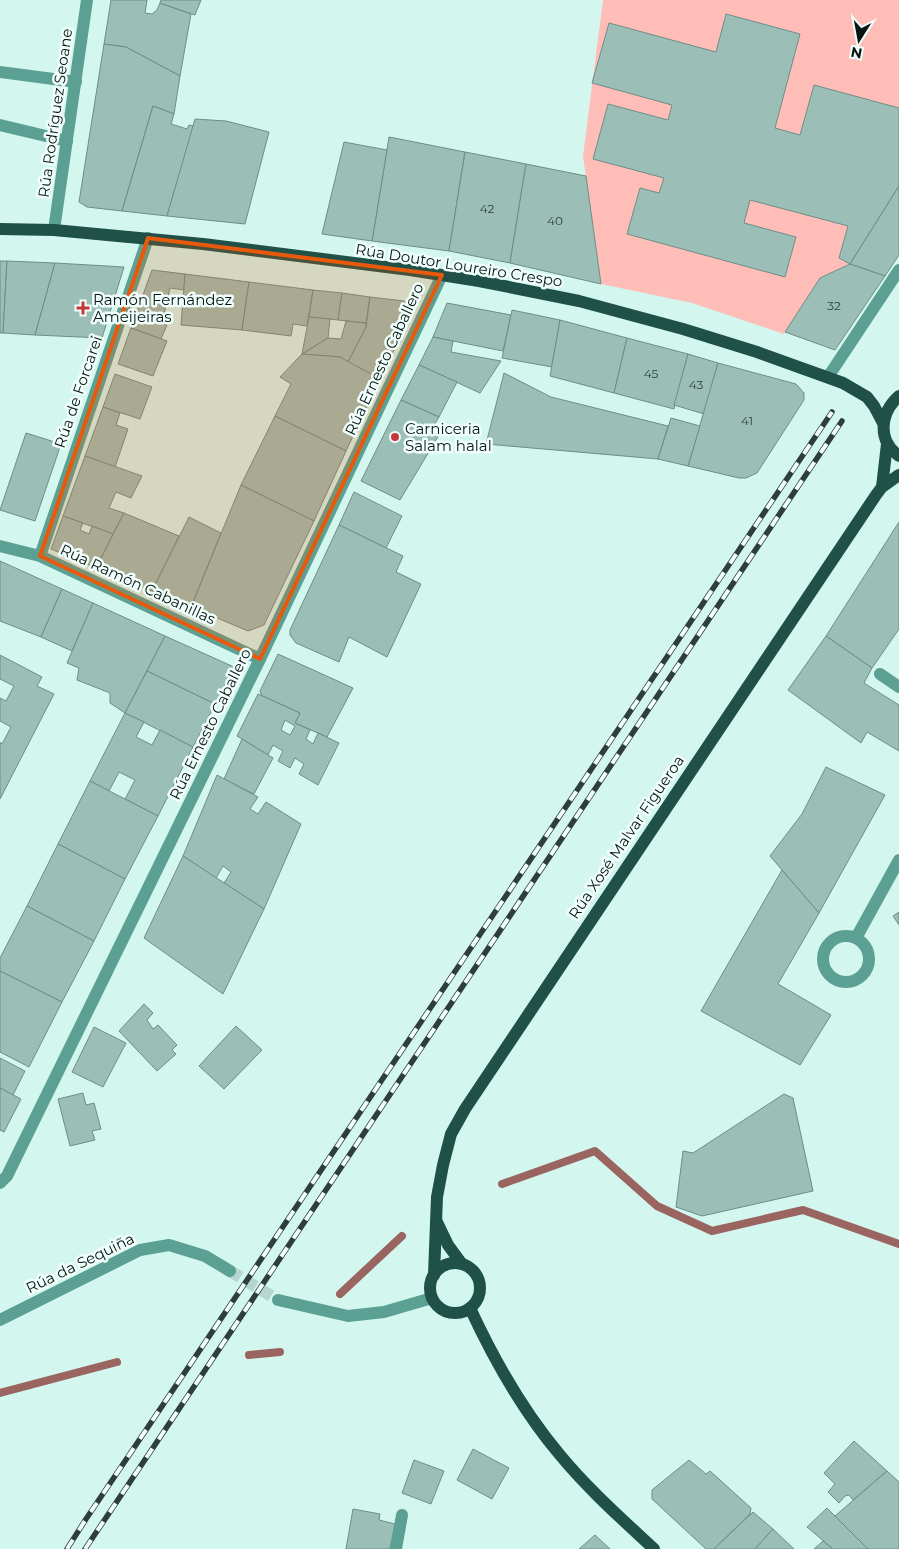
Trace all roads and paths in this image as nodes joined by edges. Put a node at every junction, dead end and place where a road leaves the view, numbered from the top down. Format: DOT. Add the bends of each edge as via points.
graph roads {
  1 [pos="88,0"];
  2 [pos="0,72"];
  3 [pos="76,82"];
  4 [pos="0,126"];
  5 [pos="67,141"];
  6 [pos="0,229"];
  7 [pos="54,230"];
  8 [pos="148,238"];
  9 [pos="899,270"];
  10 [pos="442,275"];
  11 [pos="828,377"];
  12 [pos="899,396"];
  13 [pos="883,423"];
  14 [pos="888,444"];
  15 [pos="899,456"];
  16 [pos="899,475"];
  17 [pos="882,487"];
  18 [pos="0,546"];
  19 [pos="40,556"];
  20 [pos="260,659"];
  21 [pos="880,674"];
  22 [pos="899,687"];
  23 [pos="899,860"];
  24 [pos="856,938"];
  25 [pos="0,1183"];
  26 [pos="437,1222"];
  27 [pos="462,1264"];
  28 [pos="230,1271"];
  29 [pos="434,1275"];
  30 [pos="432,1298"];
  31 [pos="278,1300"];
  32 [pos="470,1308"];
  33 [pos="0,1320"];
  34 [pos="402,1515"];
  35 [pos="396,1549"];
  36 [pos="654,1549"];
  1 -- 3 [label="street, Rúa Rodríguez Seoane"];
  2 -- 3 [label="street"];
  3 -- 5 [label="street, Rúa Rodríguez Seoane"];
  4 -- 5 [label="street"];
  5 -- 7 [label="street, Rúa Rodríguez Seoane"];
  6 -- 7 [label="main road, Rúa Doutor Loureiro Crespo"];
  7 -- 8 [label="main road, Rúa Doutor Loureiro Crespo"];
  8 -- 10 [label="main road, Rúa Doutor Loureiro Crespo"];
  8 -- 19 [label="street, Rúa de Forcarei"];
  9 -- 11 [label="street"];
  10 -- 11 [label="main road, Rúa Doutor Loureiro Crespo" via="588,303 683,329"];
  10 -- 20 [label="street, Rúa Ernesto Caballero"];
  11 -- 13 [label="main road, Rúa Doutor Loureiro Crespo" via="867,397"];
  12 -- 13 [label="main road" via="891,403"];
  13 -- 14 [label="main road, Rúa Doutor Loureiro Crespo"];
  14 -- 15 [label="main road"];
  14 -- 17 [label="main road, Rúa Xosé Malvar Figueroa"];
  16 -- 17 [label="main road, Rúa Xosé Malvar Figueroa"];
  17 -- 26 [label="main road, Rúa Xosé Malvar Figueroa" via="465,1109 451,1134 443,1165 437,1198"];
  18 -- 19 [label="street, Rúa Ramón Cabanillas"];
  19 -- 20 [label="street, Rúa Ramón Cabanillas"];
  20 -- 25 [label="street, Rúa Ernesto Caballero" via="7,1176"];
  21 -- 22 [label="street"];
  23 -- 24 [label="street"];
  26 -- 27 [label="main road, Rúa Xosé Malvar Figueroa"];
  26 -- 29 [label="main road, Rúa Xosé Malvar Figueroa"];
  27 -- 29 [label="main road" via="446,1265"];
  27 -- 32 [label="main road, Rúa Xosé Malvar Figueroa" via="475,1273 480,1287 476,1303"];
  28 -- 33 [label="street, Rúa da Sequiña" via="205,1256 169,1245 140,1250"];
  29 -- 30 [label="main road, Rúa Xosé Malvar Figueroa" via="430,1290"];
  30 -- 31 [label="street" via="384,1312 348,1316"];
  30 -- 32 [label="main road" via="449,1312 463,1312"];
  32 -- 36 [label="main road" via="480,1332 544,1434 596,1494"];
  34 -- 35 [label="street"];
}
